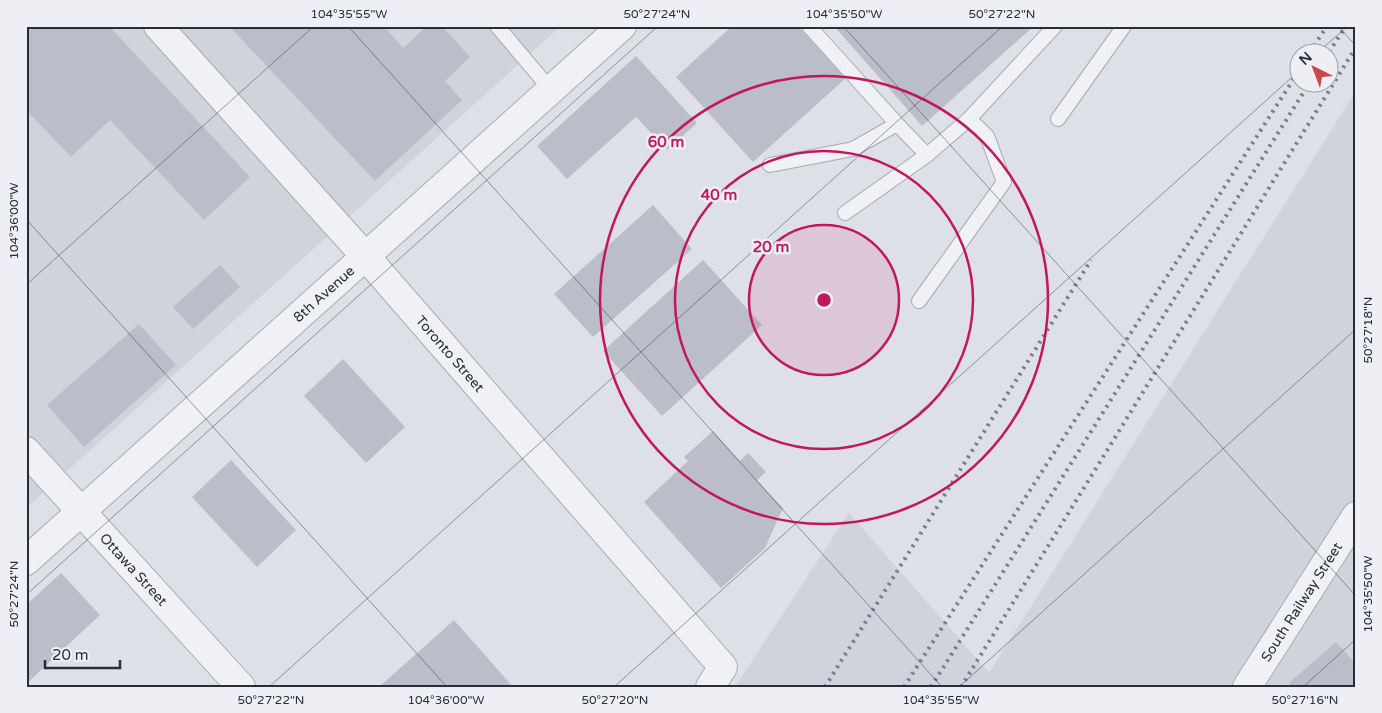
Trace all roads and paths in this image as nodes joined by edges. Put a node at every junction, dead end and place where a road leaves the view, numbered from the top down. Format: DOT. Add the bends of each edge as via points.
graph roads {
  1 [pos="158,26"];
  2 [pos="497,26"];
  3 [pos="622,26"];
  4 [pos="809,26"];
  5 [pos="1055,26"];
  6 [pos="1124,26"];
  7 [pos="551,90"];
  8 [pos="969,119"];
  9 [pos="1058,119"];
  10 [pos="897,124"];
  11 [pos="927,155"];
  12 [pos="770,165"];
  13 [pos="844,212"];
  14 [pos="366,257"];
  15 [pos="919,301"];
  16 [pos="26,451"];
  17 [pos="81,512"];
  18 [pos="1356,516"];
  19 [pos="26,561"];
  20 [pos="241,687"];
  21 [pos="710,687"];
  22 [pos="1247,687"];
  1 -- 14 [label="street, Toronto Street"];
  2 -- 7 [label="lane"];
  3 -- 7 [label="street, 8th Avenue"];
  4 -- 10 [label="lane"];
  5 -- 8 [label="lane"];
  6 -- 9 [label="lane"];
  7 -- 14 [label="street, 8th Avenue"];
  8 -- 11 [label="lane"];
  8 -- 15 [label="lane" via="987,136 1004,182"];
  10 -- 11 [label="lane"];
  10 -- 12 [label="lane" via="853,149"];
  11 -- 13 [label="lane"];
  14 -- 17 [label="street, 8th Avenue"];
  14 -- 21 [label="street, Toronto Street" via="723,667"];
  16 -- 17 [label="street, Ottawa Street"];
  17 -- 19 [label="street, 8th Avenue"];
  17 -- 20 [label="street, Ottawa Street"];
  18 -- 22 [label="street, South Railway Street"];
}
